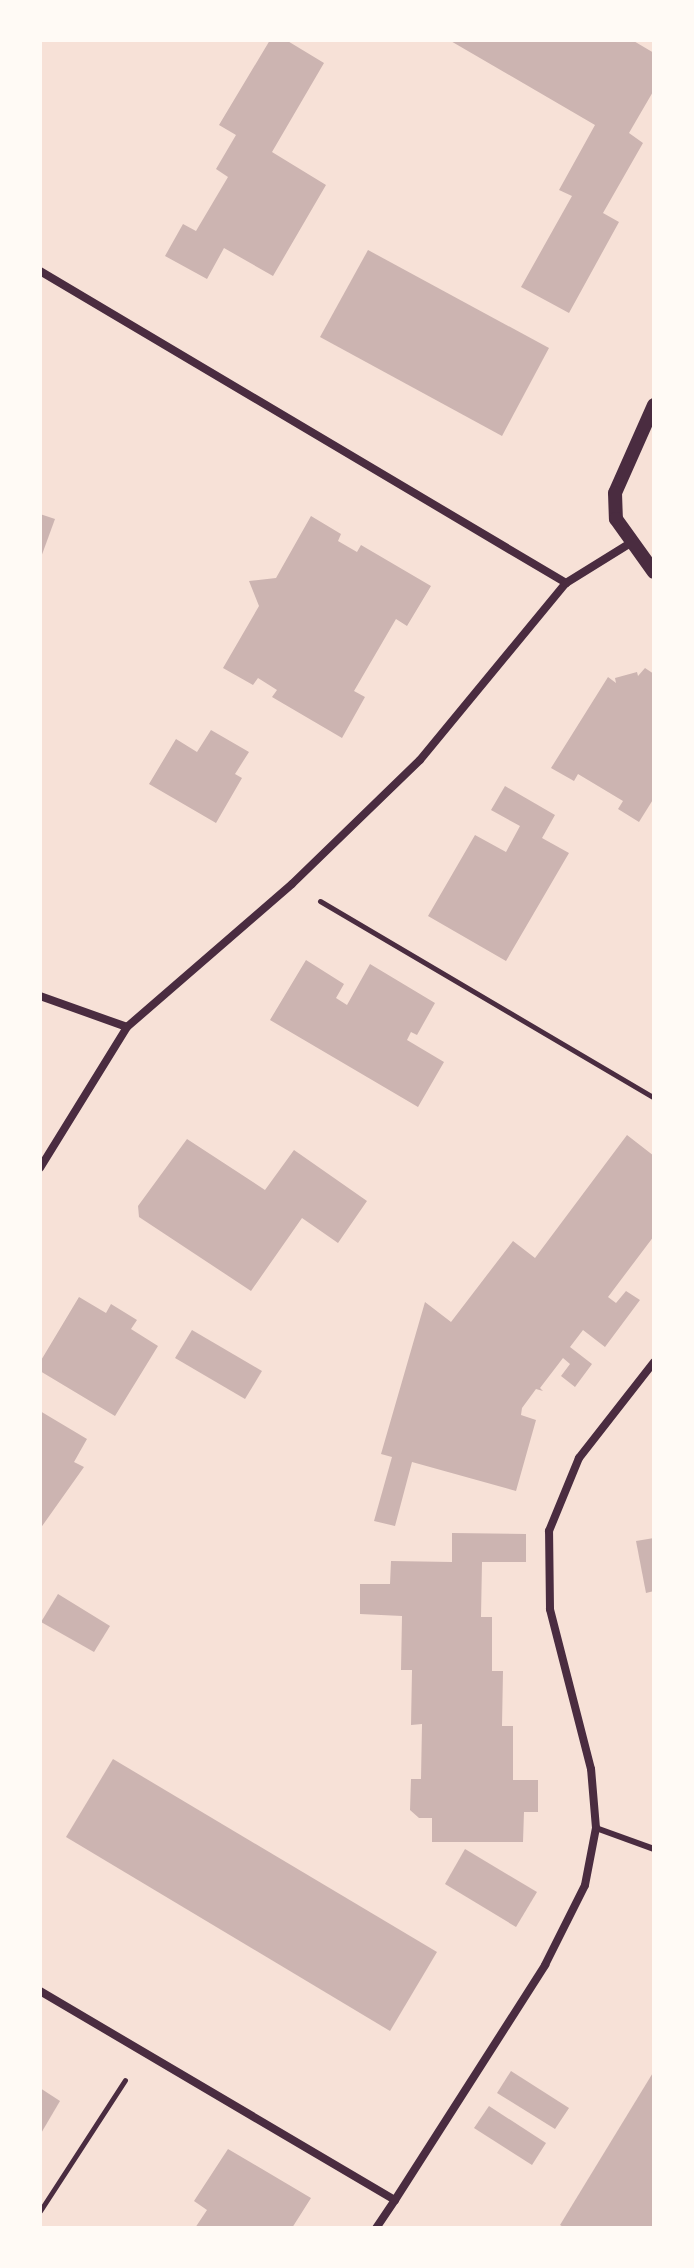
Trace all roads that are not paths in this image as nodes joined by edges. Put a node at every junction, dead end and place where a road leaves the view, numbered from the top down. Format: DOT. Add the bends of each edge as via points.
graph roads {
  1 [pos="40,271"];
  2 [pos="654,405"];
  3 [pos="629,544"];
  4 [pos="654,572"];
  5 [pos="566,583"];
  6 [pos="40,996"];
  7 [pos="127,1027"];
  8 [pos="40,1168"];
  9 [pos="654,1362"];
  10 [pos="596,1828"];
  11 [pos="654,1849"];
  12 [pos="40,1991"];
  13 [pos="395,2200"];
  14 [pos="376,2228"];
  1 -- 5 [label="street"];
  2 -- 3 [label="street" via="615,493 616,519"];
  3 -- 4 [label="street"];
  3 -- 5 [label="street"];
  5 -- 7 [label="street" via="420,760 292,884"];
  6 -- 7 [label="street"];
  7 -- 8 [label="street"];
  9 -- 10 [label="street" via="579,1458 549,1531 550,1609 591,1769"];
  10 -- 11 [label="lane"];
  10 -- 13 [label="street" via="585,1885 545,1965"];
  12 -- 13 [label="street"];
  13 -- 14 [label="street"];
}
